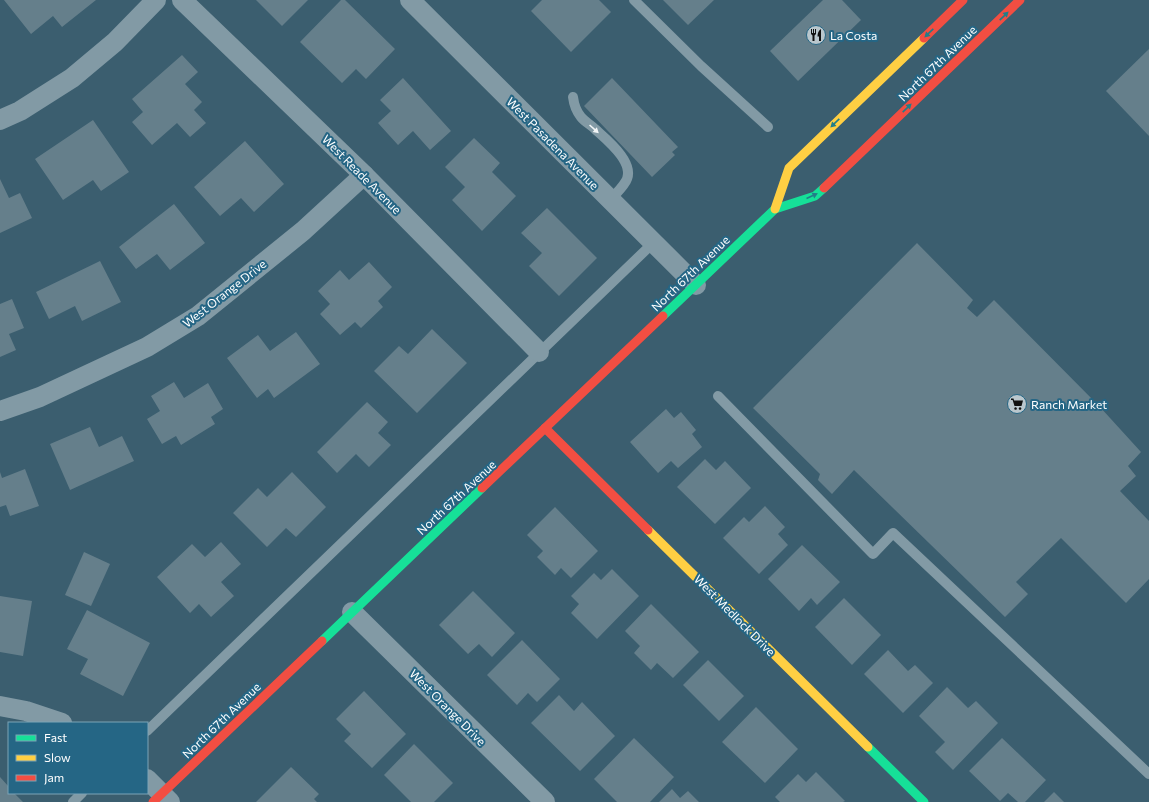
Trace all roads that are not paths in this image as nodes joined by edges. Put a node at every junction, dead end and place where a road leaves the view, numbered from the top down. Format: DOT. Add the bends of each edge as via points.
graph roads {
  1 [pos="156,0"];
  2 [pos="182,0"];
  3 [pos="410,0"];
  4 [pos="634,0"];
  5 [pos="963,0"];
  6 [pos="1020,0"];
  7 [pos="573,98"];
  8 [pos="0,120"];
  9 [pos="768,127"];
  10 [pos="364,175"];
  11 [pos="610,200"];
  12 [pos="775,209"];
  13 [pos="653,243"];
  14 [pos="696,285"];
  15 [pos="539,352"];
  16 [pos="718,396"];
  17 [pos="0,411"];
  18 [pos="545,428"];
  19 [pos="352,612"];
  20 [pos="0,706"];
  21 [pos="59,722"];
  22 [pos="148,729"];
  23 [pos="1149,774"];
  24 [pos="148,780"];
  25 [pos="81,794"];
  26 [pos="161,799"];
  27 [pos="73,802"];
  28 [pos="545,802"];
  29 [pos="924,802"];
  1 -- 8 [label="street" via="114,42 72,78 20,111"];
  2 -- 10 [label="street, West Reade Avenue"];
  3 -- 11 [label="street, West Pasadena Avenue"];
  4 -- 9 [label="lane"];
  5 -- 12 [label="main road, North 67th Avenue, one-way" via="789,168"];
  12 -- 6 [label="main road, North 67th Avenue, one-way" via="815,196"];
  7 -- 11 [label="lane, one-way" via="581,118 626,162 629,172 627,181"];
  10 -- 15 [label="street, West Reade Avenue"];
  10 -- 17 [label="street, West Orange Drive" via="303,231 198,316 147,347 40,397"];
  11 -- 13 [label="street, West Pasadena Avenue"];
  12 -- 14 [label="main road, North 67th Avenue"];
  13 -- 14 [label="street, West Pasadena Avenue"];
  13 -- 15 [label="lane"];
  14 -- 18 [label="main road, North 67th Avenue"];
  15 -- 22 [label="lane"];
  16 -- 23 [label="lane" via="873,554 893,533"];
  18 -- 19 [label="main road, North 67th Avenue"];
  18 -- 29 [label="main road, West Medlock Drive"];
  19 -- 26 [label="main road, North 67th Avenue"];
  19 -- 28 [label="street, West Orange Drive"];
  20 -- 21 [label="street"];
  24 -- 26 [label="street"];
  25 -- 27 [label="lane"];
}
